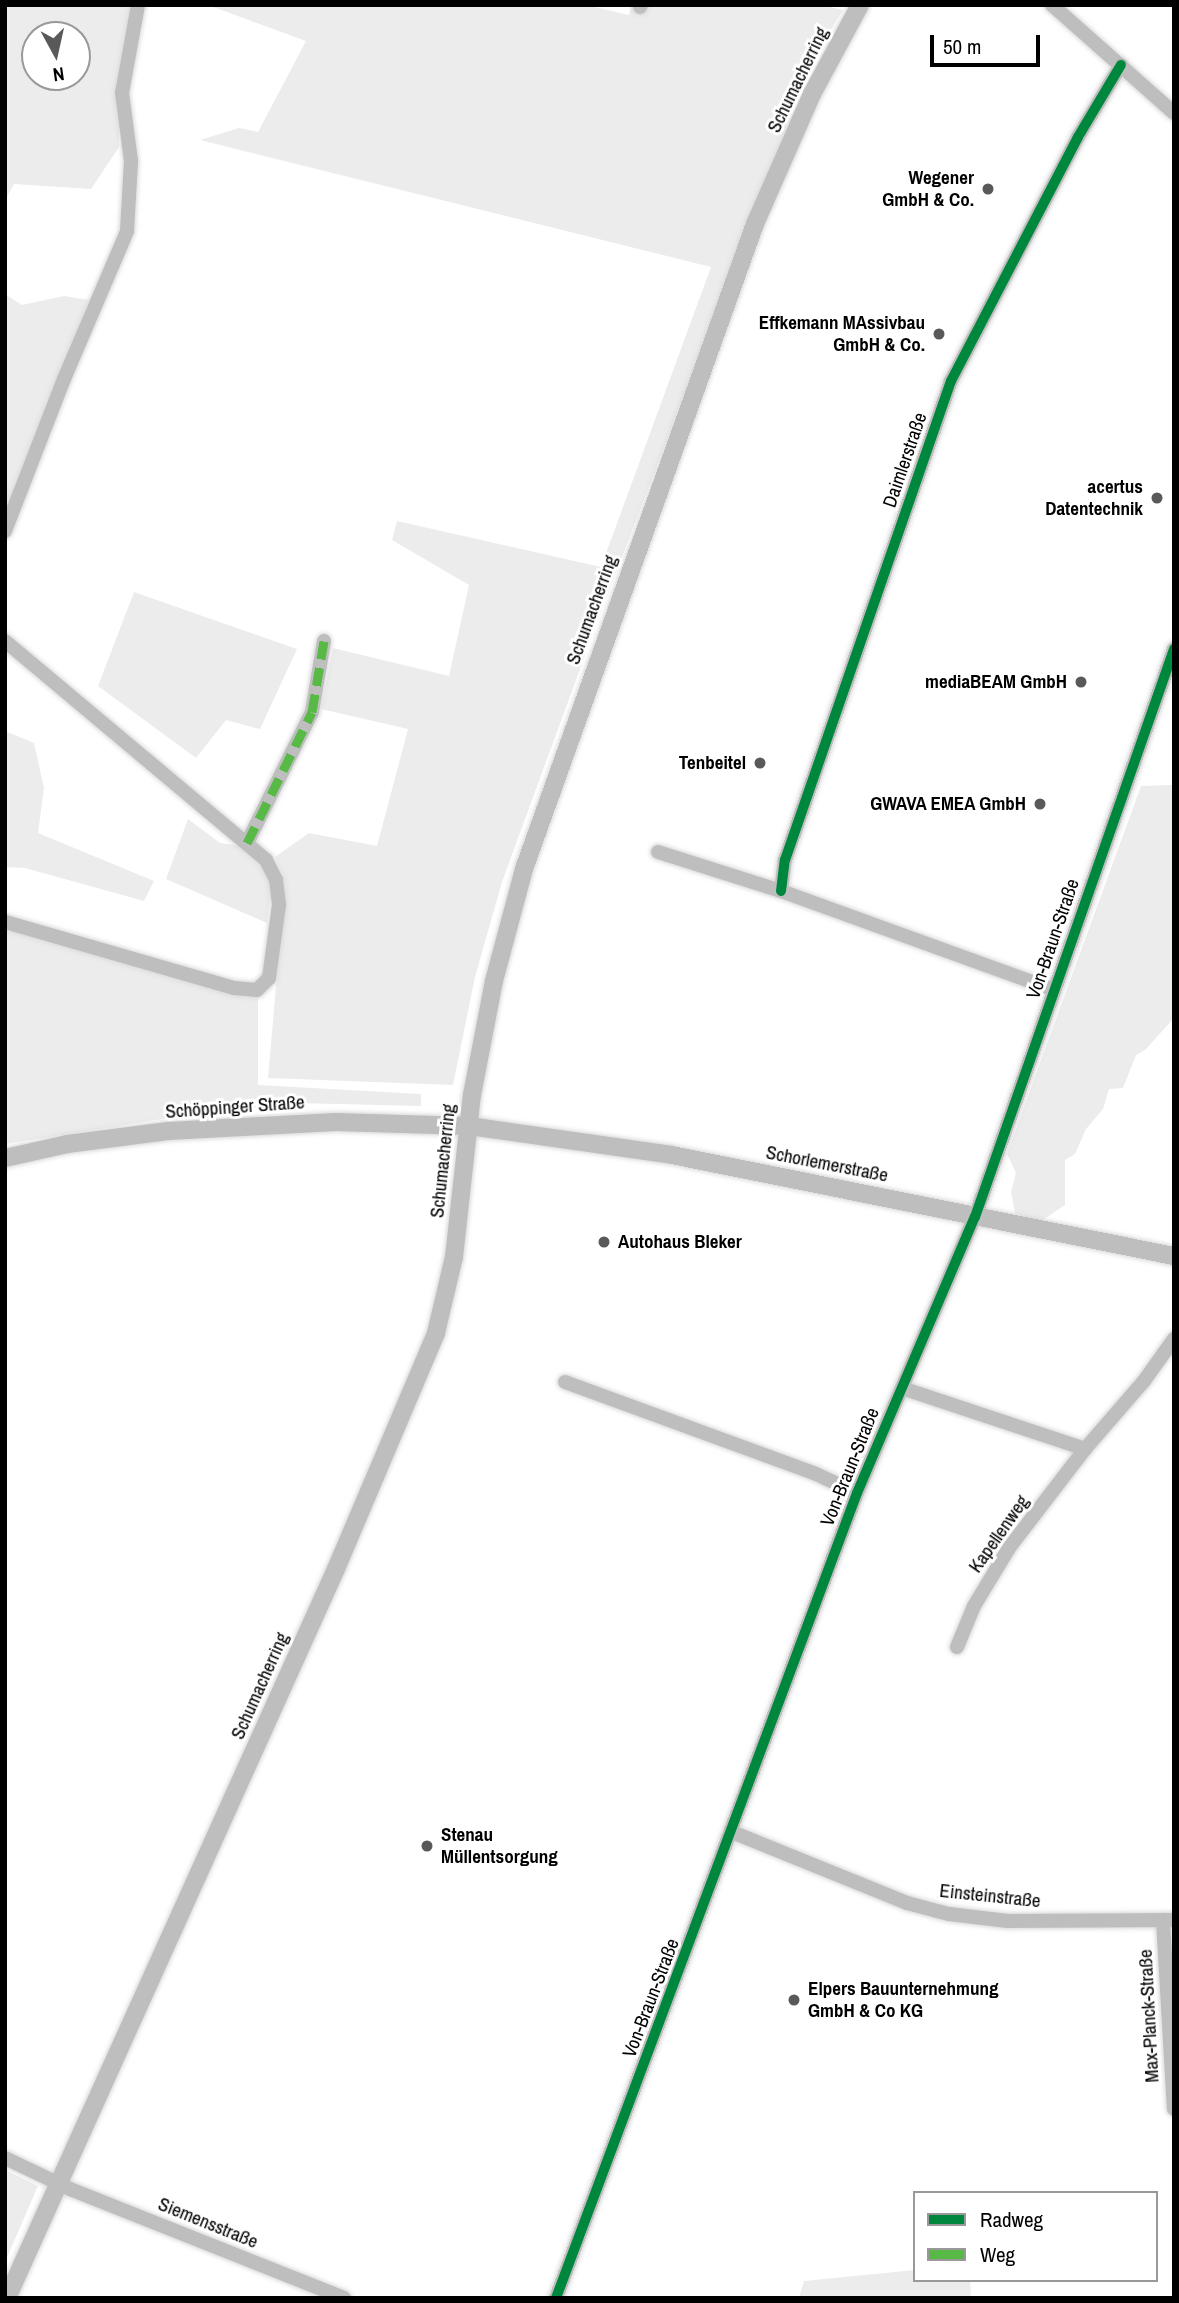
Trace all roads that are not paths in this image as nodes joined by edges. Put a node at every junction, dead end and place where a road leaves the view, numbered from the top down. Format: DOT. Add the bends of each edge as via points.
graph roads {
  1 [pos="138,5"];
  2 [pos="860,5"];
  3 [pos="1052,5"];
  4 [pos="1121,65"];
  5 [pos="1174,113"];
  6 [pos="5,531"];
  7 [pos="5,641"];
  8 [pos="324,641"];
  9 [pos="1174,649"];
  10 [pos="247,843"];
  11 [pos="658,852"];
  12 [pos="781,891"];
  13 [pos="5,922"];
  14 [pos="1054,990"];
  15 [pos="469,1126"];
  16 [pos="5,1158"];
  17 [pos="975,1217"];
  18 [pos="1174,1256"];
  19 [pos="1174,1339"];
  20 [pos="565,1382"];
  21 [pos="902,1388"];
  22 [pos="1086,1449"];
  23 [pos="857,1493"];
  24 [pos="957,1647"];
  25 [pos="732,1832"];
  26 [pos="1169,1920"];
  27 [pos="1174,2109"];
  28 [pos="5,2158"];
  29 [pos="59,2184"];
  30 [pos="7,2298"];
  31 [pos="344,2298"];
  32 [pos="556,2298"];
  1 -- 6 [label="street" via="122,93 131,161 127,231"];
  2 -- 15 [label="main road, Schumacherring" via="812,93 754,224 561,762 524,869 494,981"];
  3 -- 4 [label="street"];
  4 -- 5 [label="street"];
  4 -- 12 [label="street, Daimlerstraße" via="1078,137 951,381 785,860"];
  7 -- 10 [label="street"];
  8 -- 10 [label="street" via="312,712"];
  9 -- 14 [label="street, Von-Braun-Straße"];
  10 -- 13 [label="street" via="266,860 276,880 279,905 269,978 257,990 234,988"];
  11 -- 12 [label="street"];
  12 -- 14 [label="street"];
  14 -- 17 [label="street, Von-Braun-Straße"];
  15 -- 16 [label="main road, Schöppinger Straße" via="336,1122 208,1128 67,1144"];
  15 -- 17 [label="main road, Schorlemerstraße" via="672,1155"];
  15 -- 29 [label="main road, Schumacherring" via="447,1295 420,1376"];
  17 -- 18 [label="main road, Schorlemerstraße"];
  17 -- 21 [label="street, Von-Braun-Straße"];
  19 -- 22 [label="street, Kapellenweg"];
  20 -- 23 [label="street, Von-Braun-Straße"];
  21 -- 22 [label="street"];
  21 -- 23 [label="street, Von-Braun-Straße"];
  22 -- 24 [label="street, Kapellenweg" via="1009,1548 974,1606"];
  23 -- 25 [label="street, Von-Braun-Straße"];
  25 -- 26 [label="street, Einsteinstraße" via="907,1903 949,1914 1007,1921"];
  25 -- 32 [label="street, Von-Braun-Straße"];
  26 -- 27 [label="street, Max-Planck-Straße"];
  28 -- 29 [label="street, Siemensstraße"];
  29 -- 30 [label="main road, Schumacherring"];
  29 -- 31 [label="street, Siemensstraße"];
}
